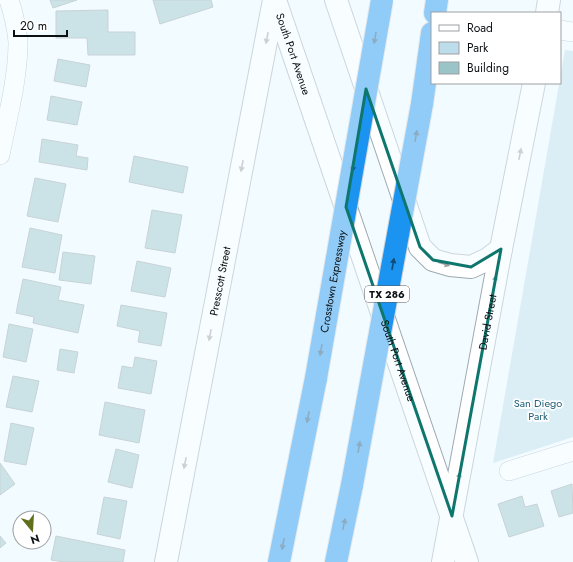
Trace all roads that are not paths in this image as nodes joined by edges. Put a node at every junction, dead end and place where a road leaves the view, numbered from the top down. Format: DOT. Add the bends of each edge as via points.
graph roads {
  1 [pos="9,0"];
  2 [pos="275,0"];
  3 [pos="336,0"];
  4 [pos="382,0"];
  5 [pos="437,0"];
  6 [pos="549,0"];
  7 [pos="435,12"];
  8 [pos="547,12"];
  9 [pos="561,30"];
  10 [pos="573,32"];
  11 [pos="431,40"];
  12 [pos="534,84"];
  13 [pos="0,155"];
  14 [pos="501,249"];
  15 [pos="573,451"];
  16 [pos="509,471"];
  17 [pos="452,516"];
  18 [pos="166,562"];
  19 [pos="279,562"];
  20 [pos="336,562"];
  21 [pos="443,562"];
  22 [pos="467,562"];
  1 -- 13 [label="street" via="18,42 15,78"];
  2 -- 17 [label="main road, South Port Avenue"];
  2 -- 18 [label="main road, Presscott Street, one-way"];
  3 -- 14 [label="main road, one-way" via="420,247 433,260 450,266 471,267"];
  4 -- 19 [label="highway, Crosstown Expressway, one-way, bridge" via="316,378"];
  5 -- 7 [label="highway"];
  6 -- 8 [label="main road"];
  9 -- 10 [label="street"];
  20 -- 11 [label="highway, TX 286, one-way, bridge" via="422,104"];
  14 -- 12 [label="main road, David Street, one-way"];
  17 -- 14 [label="main road, David Street, one-way"];
  15 -- 16 [label="street"];
  17 -- 21 [label="main road, David Street"];
  17 -- 22 [label="main road, South Port Avenue"];
}
